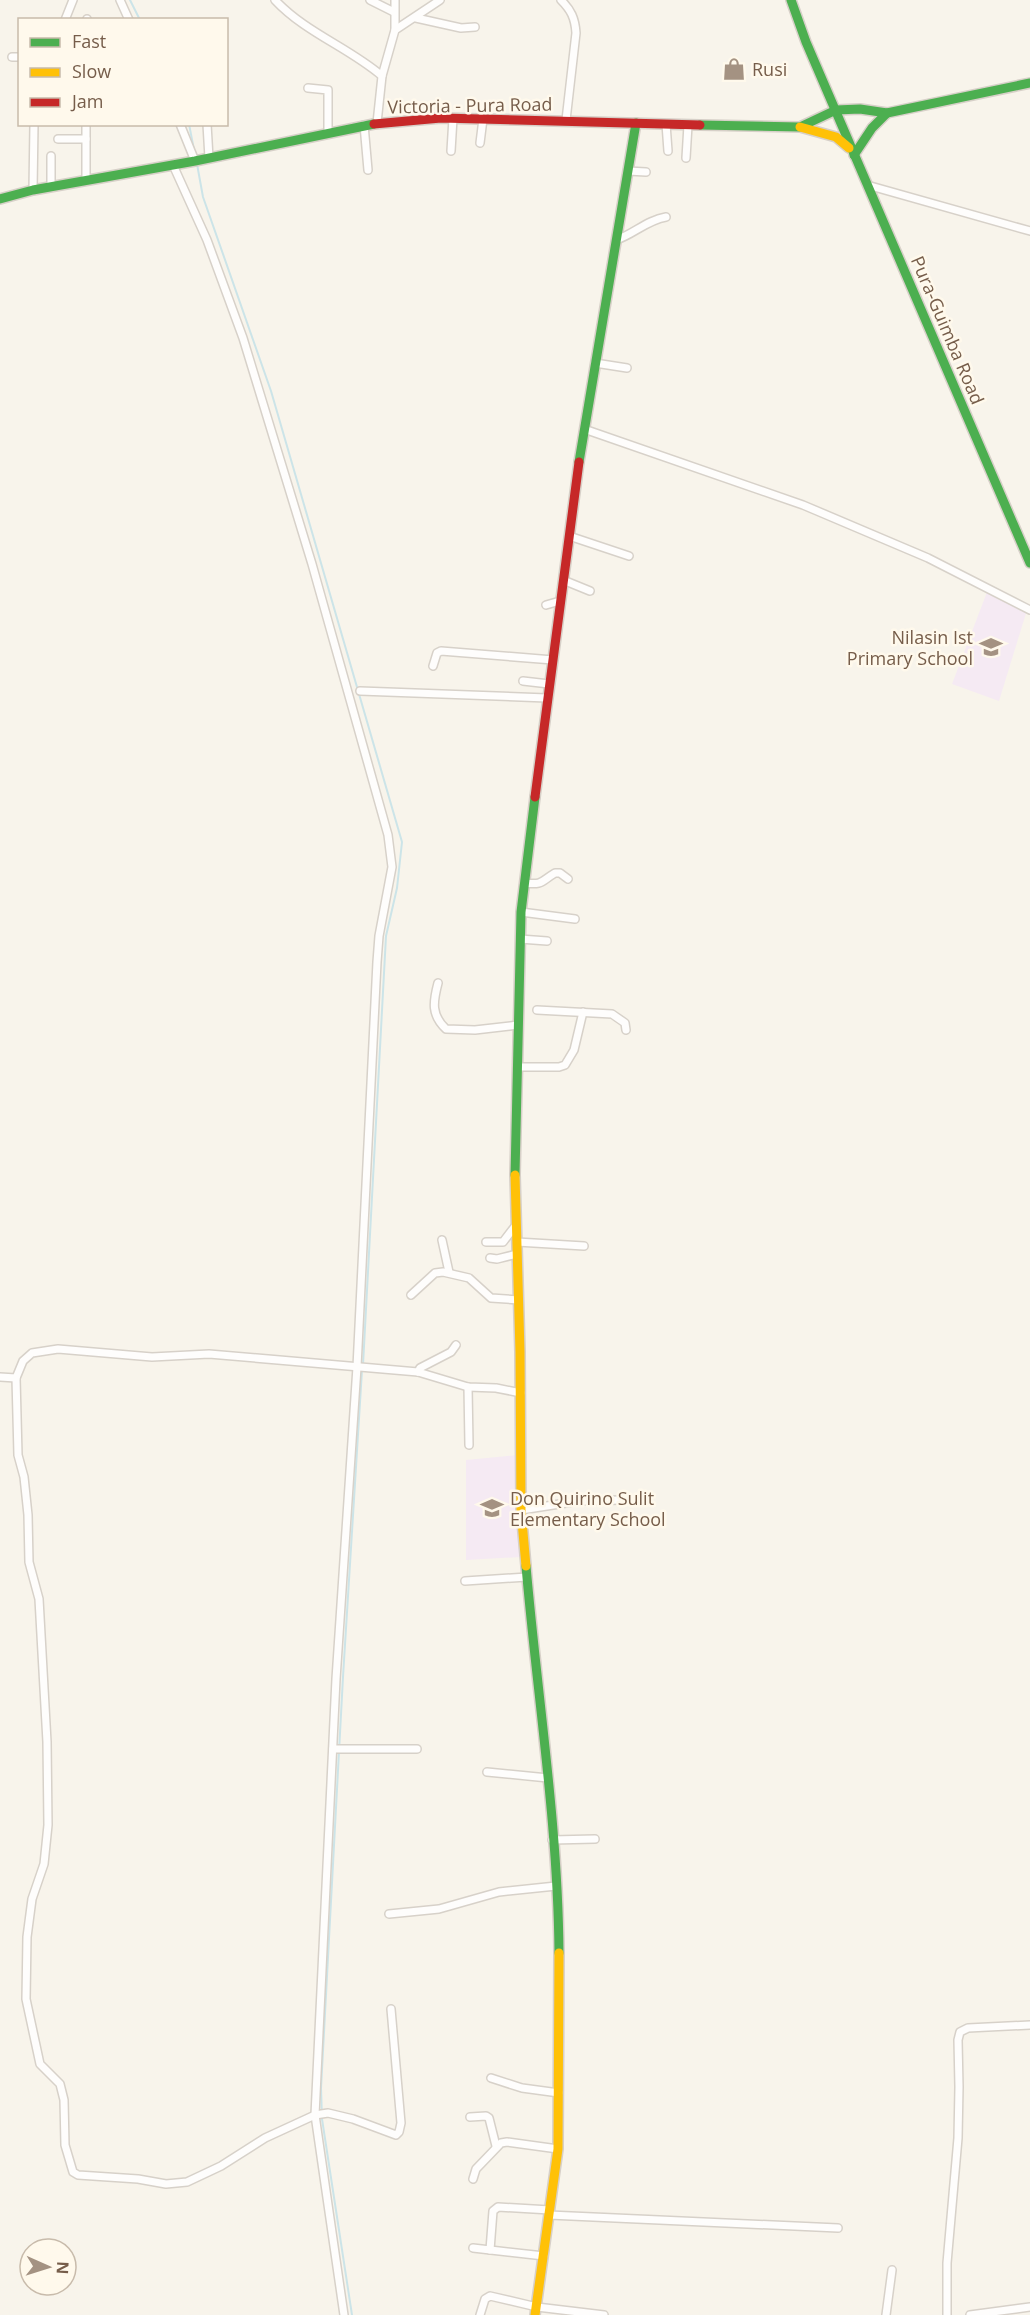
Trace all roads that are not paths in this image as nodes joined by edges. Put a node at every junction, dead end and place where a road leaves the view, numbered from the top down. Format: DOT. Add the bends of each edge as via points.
graph roads {
  1 [pos="73,0"];
  2 [pos="120,0"];
  3 [pos="275,0"];
  4 [pos="370,0"];
  5 [pos="440,0"];
  6 [pos="561,0"];
  7 [pos="791,0"];
  8 [pos="395,1"];
  9 [pos="394,12"];
  10 [pos="66,18"];
  11 [pos="128,18"];
  12 [pos="416,18"];
  13 [pos="475,27"];
  14 [pos="395,30"];
  15 [pos="382,76"];
  16 [pos="1030,83"];
  17 [pos="308,88"];
  18 [pos="836,110"];
  19 [pos="887,113"];
  20 [pos="453,118"];
  21 [pos="483,119"];
  22 [pos="566,120"];
  23 [pos="377,123"];
  24 [pos="636,123"];
  25 [pos="666,124"];
  26 [pos="364,125"];
  27 [pos="688,125"];
  28 [pos="34,126"];
  29 [pos="86,126"];
  30 [pos="181,126"];
  31 [pos="207,126"];
  32 [pos="800,127"];
  33 [pos="328,134"];
  34 [pos="58,139"];
  35 [pos="86,139"];
  36 [pos="480,143"];
  37 [pos="452,151"];
  38 [pos="668,151"];
  39 [pos="854,155"];
  40 [pos="51,156"];
  41 [pos="208,158"];
  42 [pos="686,158"];
  43 [pos="195,161"];
  44 [pos="173,165"];
  45 [pos="368,170"];
  46 [pos="628,171"];
  47 [pos="646,172"];
  48 [pos="86,181"];
  49 [pos="867,185"];
  50 [pos="51,187"];
  51 [pos="33,190"];
  52 [pos="0,199"];
  53 [pos="666,217"];
  54 [pos="1030,231"];
  55 [pos="616,240"];
  56 [pos="595,363"];
  57 [pos="627,368"];
  58 [pos="584,429"];
  59 [pos="569,536"];
  60 [pos="629,556"];
  61 [pos="1030,563"];
  62 [pos="563,580"];
  63 [pos="590,591"];
  64 [pos="560,601"];
  65 [pos="546,605"];
  66 [pos="1030,610"];
  67 [pos="553,660"];
  68 [pos="433,666"];
  69 [pos="523,681"];
  70 [pos="549,684"];
  71 [pos="360,691"];
  72 [pos="547,698"];
  73 [pos="568,879"];
  74 [pos="524,883"];
  75 [pos="521,912"];
  76 [pos="575,919"];
  77 [pos="520,939"];
  78 [pos="547,941"];
  79 [pos="438,983"];
  80 [pos="537,1010"];
  81 [pos="583,1012"];
  82 [pos="518,1025"];
  83 [pos="626,1030"];
  84 [pos="517,1066"];
  85 [pos="516,1225"];
  86 [pos="442,1240"];
  87 [pos="486,1242"];
  88 [pos="517,1242"];
  89 [pos="584,1246"];
  90 [pos="517,1254"];
  91 [pos="490,1258"];
  92 [pos="449,1272"];
  93 [pos="411,1295"];
  94 [pos="519,1300"];
  95 [pos="456,1345"];
  96 [pos="357,1367"];
  97 [pos="418,1372"];
  98 [pos="0,1377"];
  99 [pos="16,1378"];
  100 [pos="468,1387"];
  101 [pos="520,1393"];
  102 [pos="469,1445"];
  103 [pos="621,1500"];
  104 [pos="521,1510"];
  105 [pos="527,1577"];
  106 [pos="465,1581"];
  107 [pos="333,1749"];
  108 [pos="417,1749"];
  109 [pos="487,1772"];
  110 [pos="548,1778"];
  111 [pos="595,1839"];
  112 [pos="552,1840"];
  113 [pos="556,1886"];
  114 [pos="389,1914"];
  115 [pos="391,2009"];
  116 [pos="1030,2025"];
  117 [pos="490,2078"];
  118 [pos="560,2092"];
  119 [pos="315,2115"];
  120 [pos="470,2116"];
  121 [pos="496,2146"];
  122 [pos="558,2149"];
  123 [pos="473,2179"];
  124 [pos="549,2212"];
  125 [pos="838,2228"];
  126 [pos="473,2248"];
  127 [pos="490,2250"];
  128 [pos="544,2256"];
  129 [pos="892,2270"];
  130 [pos="1030,2307"];
  131 [pos="536,2311"];
  132 [pos="344,2315"];
  133 [pos="480,2315"];
  134 [pos="604,2315"];
  135 [pos="886,2315"];
  136 [pos="946,2315"];
  137 [pos="970,2315"];
  1 -- 10 [label="street"];
  2 -- 11 [label="street"];
  3 -- 15 [label="street" via="303,25"];
  4 -- 9 [label="street"];
  5 -- 12 [label="street"];
  6 -- 22 [label="street" via="570,9 576,33"];
  7 -- 18 [label="street, Pura-Guimba Road"];
  8 -- 9 [label="street"];
  9 -- 14 [label="street"];
  12 -- 13 [label="street" via="461,28"];
  12 -- 14 [label="street"];
  14 -- 15 [label="street"];
  15 -- 23 [label="street"];
  16 -- 19 [label="street"];
  17 -- 33 [label="street" via="328,90"];
  18 -- 19 [label="street"];
  18 -- 32 [label="street, Victoria - Pura Road"];
  18 -- 39 [label="street, Pura-Guimba Road"];
  19 -- 39 [label="street"];
  20 -- 21 [label="street, Victoria - Pura Road"];
  20 -- 23 [label="street, Victoria - Pura Road"];
  20 -- 37 [label="street"];
  21 -- 22 [label="street, Victoria - Pura Road"];
  21 -- 36 [label="street"];
  22 -- 24 [label="street, Victoria - Pura Road"];
  23 -- 26 [label="street, Victoria - Pura Road"];
  24 -- 25 [label="street, Victoria - Pura Road"];
  24 -- 46 [label="street"];
  25 -- 27 [label="street, Victoria - Pura Road"];
  25 -- 38 [label="street"];
  26 -- 33 [label="street, Victoria - Pura Road"];
  26 -- 45 [label="street"];
  27 -- 32 [label="street, Victoria - Pura Road"];
  27 -- 42 [label="street"];
  28 -- 51 [label="street"];
  29 -- 35 [label="street"];
  30 -- 43 [label="street"];
  31 -- 41 [label="street"];
  32 -- 39 [label="street" via="836,137"];
  33 -- 41 [label="street, Victoria - Pura Road"];
  34 -- 35 [label="street"];
  35 -- 48 [label="street"];
  39 -- 49 [label="street, Pura-Guimba Road"];
  40 -- 50 [label="street"];
  41 -- 43 [label="street, Victoria - Pura Road"];
  43 -- 44 [label="street, Victoria - Pura Road"];
  44 -- 48 [label="street, Victoria - Pura Road"];
  44 -- 96 [label="street" via="207,240 243,338 328,620 391,850 392,867 377,962"];
  46 -- 47 [label="street"];
  46 -- 55 [label="street"];
  48 -- 50 [label="street, Victoria - Pura Road"];
  49 -- 54 [label="street"];
  49 -- 61 [label="street, Pura-Guimba Road"];
  50 -- 51 [label="street, Victoria - Pura Road"];
  51 -- 52 [label="street, Victoria - Pura Road"];
  53 -- 55 [label="street"];
  55 -- 56 [label="street"];
  56 -- 57 [label="street"];
  56 -- 58 [label="street"];
  58 -- 59 [label="street"];
  58 -- 66 [label="street" via="803,505 928,558"];
  59 -- 60 [label="street"];
  59 -- 62 [label="street"];
  62 -- 63 [label="street"];
  62 -- 64 [label="street"];
  64 -- 65 [label="street"];
  64 -- 67 [label="street"];
  67 -- 68 [label="street" via="441,651"];
  67 -- 70 [label="street"];
  69 -- 70 [label="street"];
  70 -- 72 [label="street"];
  71 -- 72 [label="street"];
  72 -- 74 [label="street"];
  73 -- 74 [label="street" via="555,873 538,884"];
  74 -- 75 [label="street"];
  75 -- 76 [label="street"];
  75 -- 77 [label="street"];
  77 -- 78 [label="street"];
  77 -- 82 [label="street"];
  79 -- 82 [label="street" via="434,1013 446,1029"];
  80 -- 81 [label="street"];
  81 -- 83 [label="street" via="612,1014 625,1023"];
  81 -- 84 [label="street" via="574,1050 565,1065"];
  82 -- 84 [label="street"];
  84 -- 85 [label="street"];
  85 -- 87 [label="street" via="503,1242"];
  85 -- 88 [label="street"];
  86 -- 92 [label="street"];
  88 -- 89 [label="street"];
  88 -- 90 [label="street"];
  90 -- 91 [label="street"];
  90 -- 94 [label="street"];
  92 -- 93 [label="street" via="435,1273"];
  92 -- 94 [label="street" via="469,1278 491,1298"];
  94 -- 101 [label="street"];
  95 -- 97 [label="street"];
  96 -- 97 [label="street"];
  96 -- 99 [label="street" via="209,1354 152,1357 58,1349 32,1353 22,1361"];
  96 -- 107 [label="street"];
  97 -- 100 [label="street"];
  98 -- 99 [label="street"];
  99 -- 119 [label="street" via="18,1455 28,1515 29,1562 39,1599 47,1742 48,1825 44,1864 32,1899 27,1937 26,1999 40,2064 60,2084 70,2166 78,2175 166,2184 187,2182"];
  100 -- 101 [label="street"];
  100 -- 102 [label="street"];
  101 -- 104 [label="street"];
  103 -- 104 [label="street" via="579,1501"];
  104 -- 105 [label="street"];
  105 -- 106 [label="street"];
  105 -- 110 [label="street"];
  107 -- 108 [label="street"];
  107 -- 119 [label="street"];
  109 -- 110 [label="street"];
  110 -- 112 [label="street"];
  111 -- 112 [label="street"];
  112 -- 113 [label="street"];
  113 -- 114 [label="street" via="499,1892 440,1909"];
  113 -- 118 [label="street"];
  115 -- 119 [label="street" via="399,2132 396,2135 328,2113"];
  116 -- 136 [label="street" via="968,2028 960,2032 958,2138"];
  117 -- 118 [label="street" via="522,2088"];
  118 -- 122 [label="street"];
  119 -- 132 [label="street"];
  120 -- 121 [label="street" via="489,2118"];
  121 -- 122 [label="street" via="507,2142"];
  121 -- 123 [label="street" via="476,2169"];
  122 -- 124 [label="street"];
  124 -- 125 [label="street"];
  124 -- 127 [label="street" via="498,2207 493,2211"];
  124 -- 128 [label="street"];
  126 -- 127 [label="street"];
  127 -- 128 [label="street"];
  128 -- 131 [label="street"];
  129 -- 135 [label="street"];
  130 -- 137 [label="street"];
  131 -- 133 [label="street" via="490,2296 485,2299"];
  131 -- 134 [label="street"];
}
